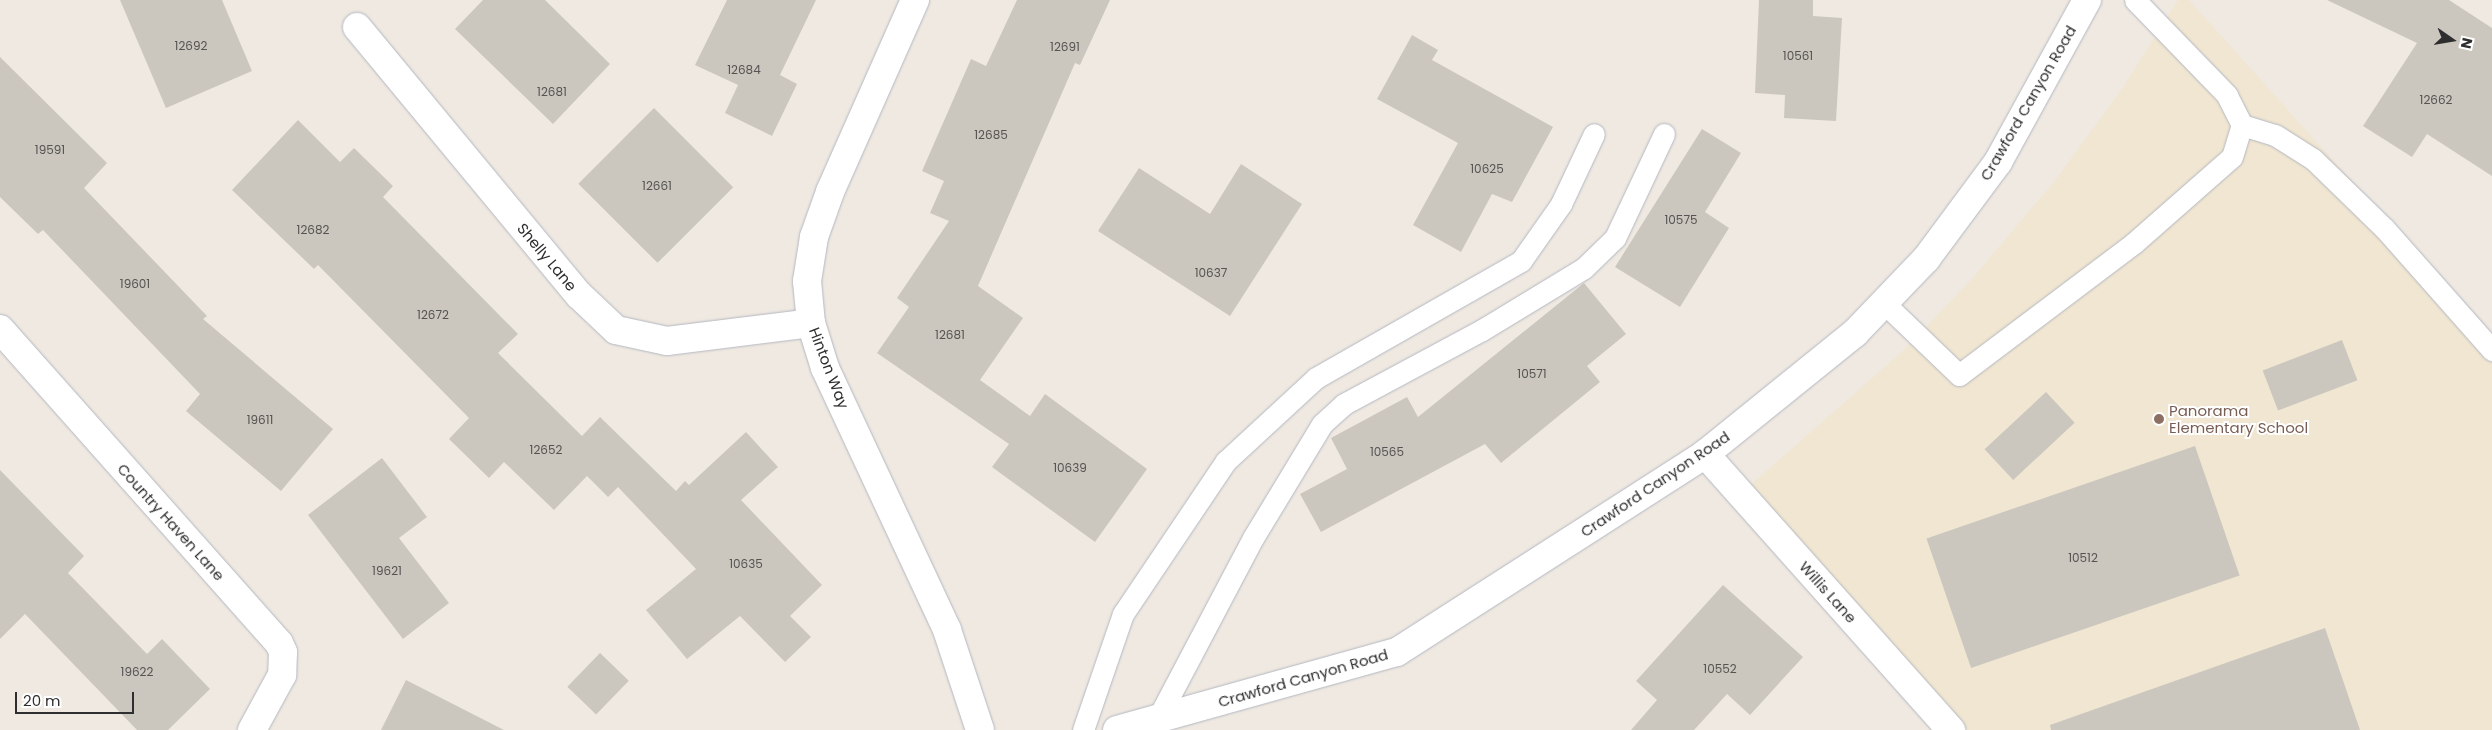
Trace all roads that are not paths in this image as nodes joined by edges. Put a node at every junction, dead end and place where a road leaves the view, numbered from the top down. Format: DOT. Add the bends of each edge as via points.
graph roads {
  1 [pos="915,0"];
  2 [pos="2086,0"];
  3 [pos="2135,0"];
  4 [pos="357,27"];
  5 [pos="2242,125"];
  6 [pos="1594,134"];
  7 [pos="1664,134"];
  8 [pos="1884,303"];
  9 [pos="811,323"];
  10 [pos="0,329"];
  11 [pos="2492,350"];
  12 [pos="1705,454"];
  13 [pos="1158,718"];
  14 [pos="252,730"];
  15 [pos="980,730"];
  16 [pos="1084,730"];
  17 [pos="1117,730"];
  18 [pos="1951,730"];
  1 -- 9 [label="street, Hinton Way" via="814,237 807,281"];
  2 -- 8 [label="street, Crawford Canyon Road" via="1998,162 1926,259"];
  3 -- 5 [label="lane" via="2227,95"];
  4 -- 9 [label="street, Shelly Lane" via="579,295 616,330 667,341"];
  5 -- 8 [label="lane" via="2232,156 2134,243 1959,374"];
  5 -- 11 [label="lane" via="2275,134 2314,159 2385,230"];
  6 -- 16 [label="lane" via="1561,204 1521,261 1316,378 1226,461 1123,614"];
  7 -- 13 [label="lane" via="1615,238 1584,268 1482,330 1344,404 1322,424 1253,538"];
  8 -- 12 [label="street, Crawford Canyon Road" via="1855,332"];
  9 -- 15 [label="street, Hinton Way" via="825,368 947,630"];
  10 -- 14 [label="street, Country Haven Lane" via="279,643 283,652 282,675"];
  12 -- 13 [label="street, Crawford Canyon Road" via="1397,652"];
  12 -- 18 [label="street, Willis Lane"];
  13 -- 17 [label="street, Crawford Canyon Road"];
}
